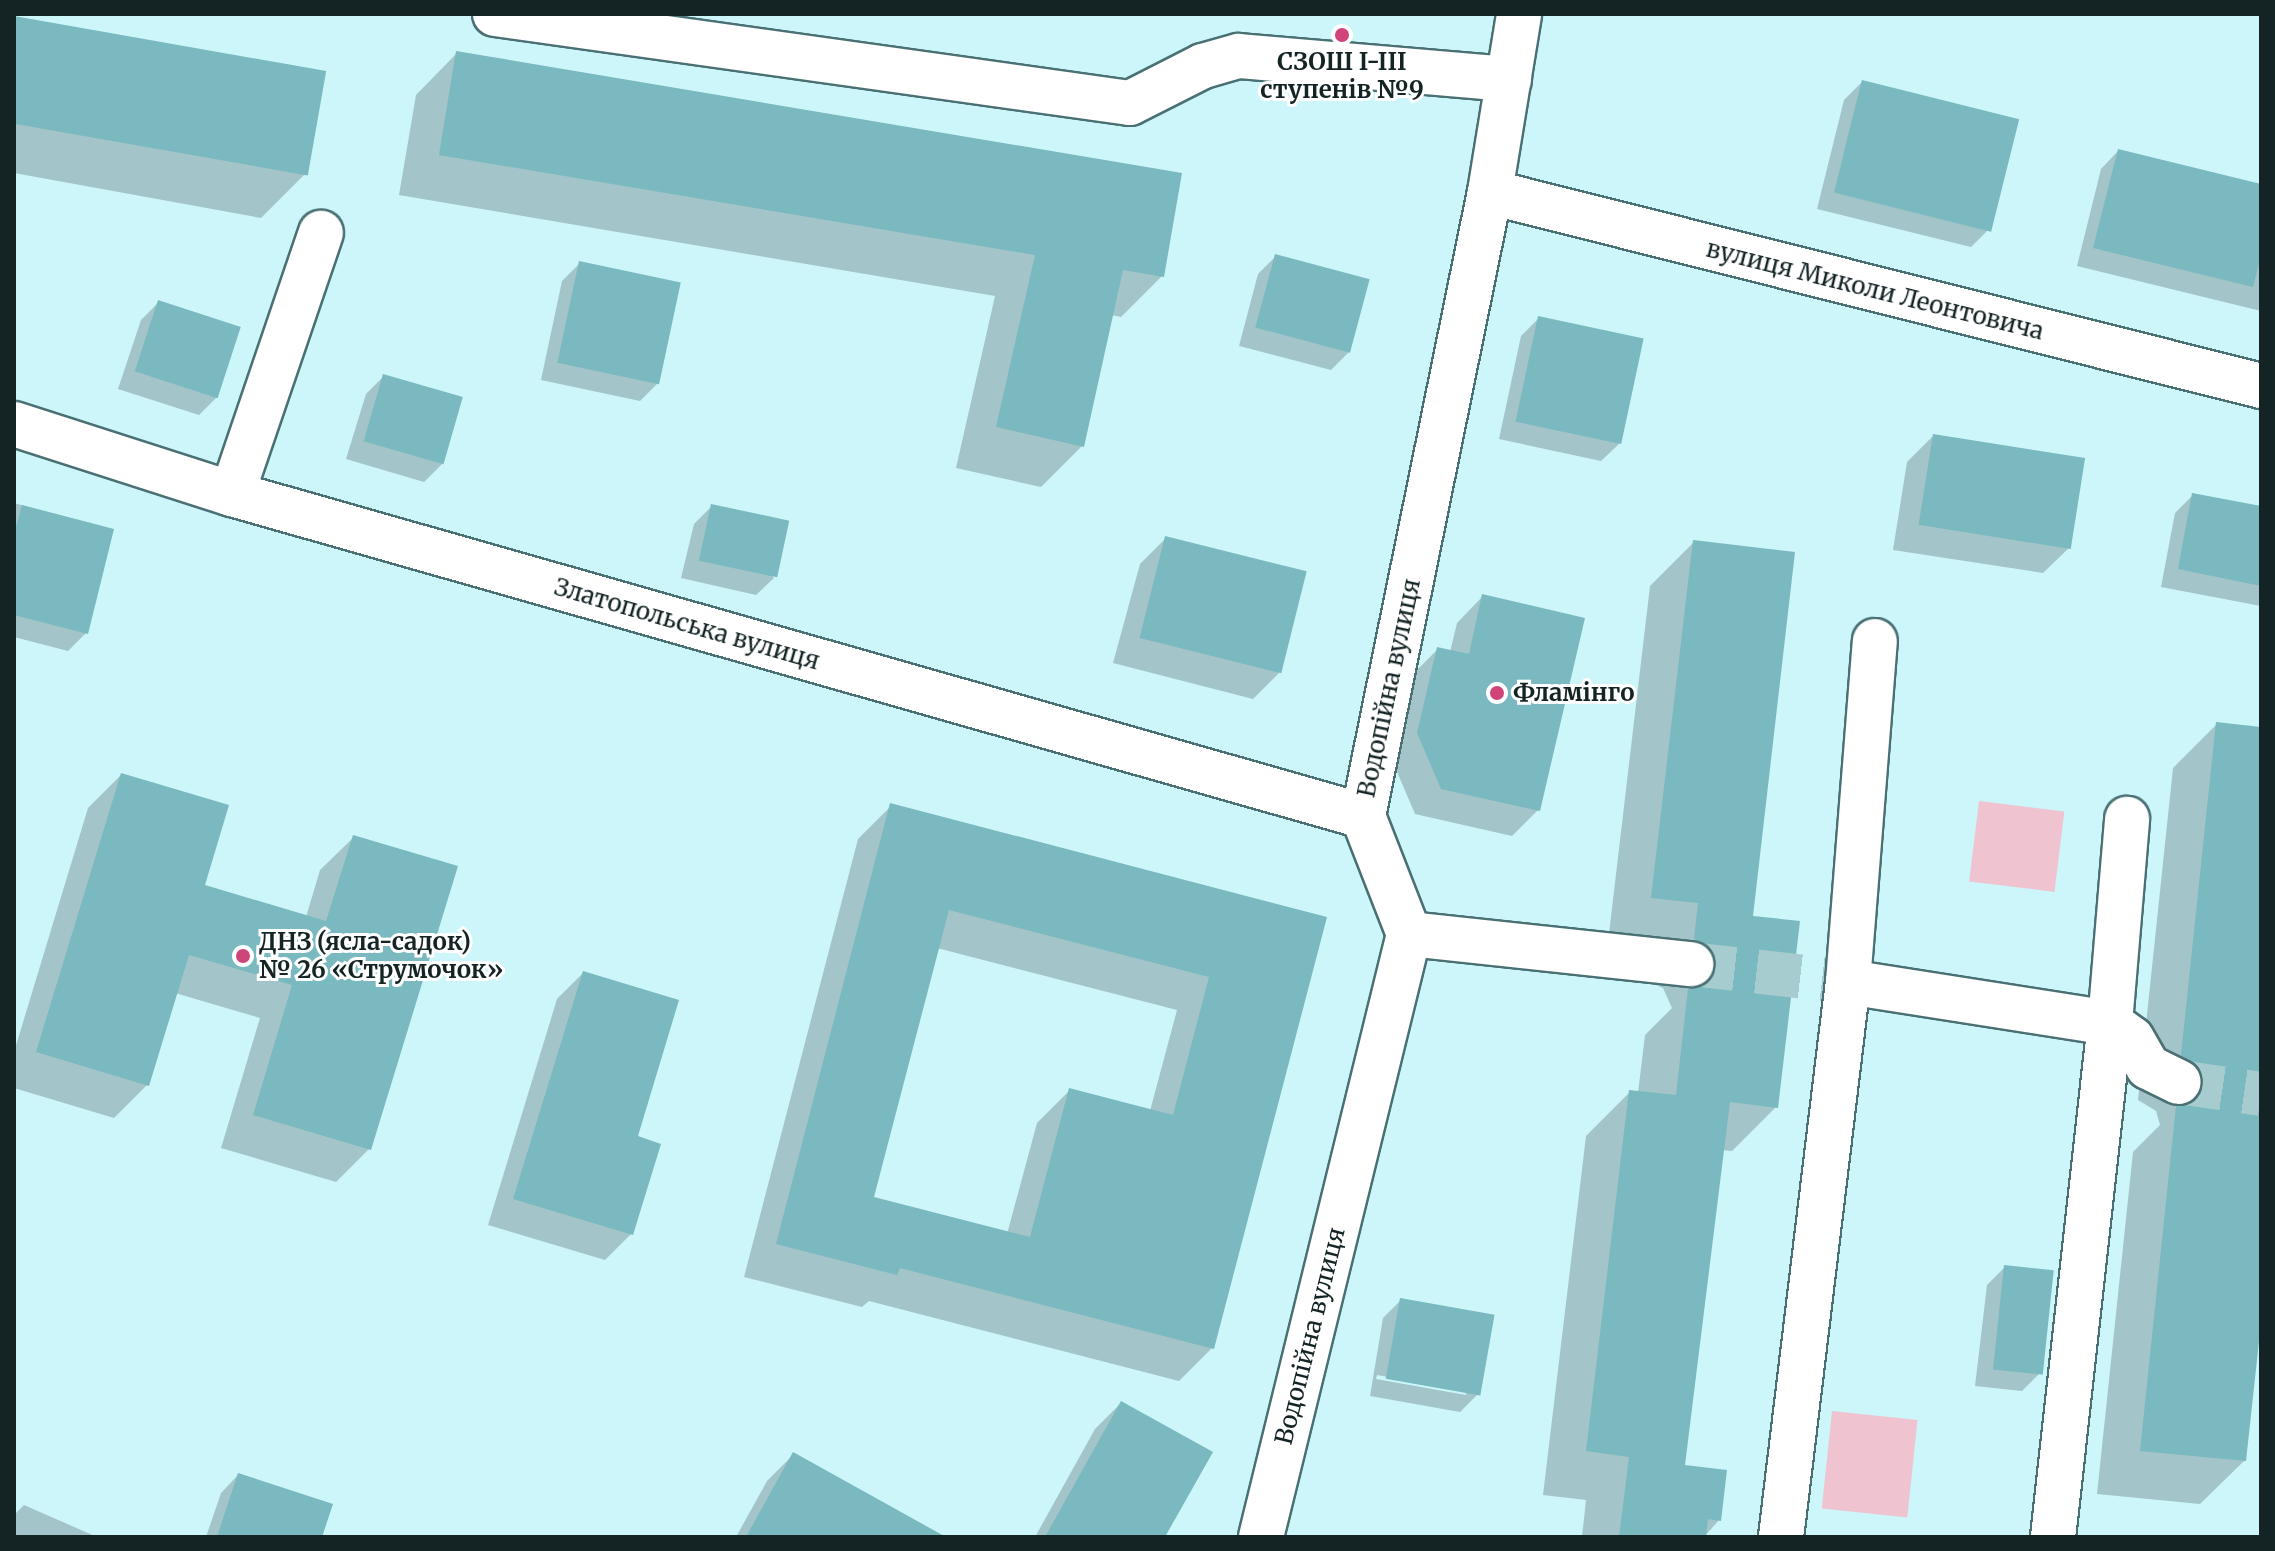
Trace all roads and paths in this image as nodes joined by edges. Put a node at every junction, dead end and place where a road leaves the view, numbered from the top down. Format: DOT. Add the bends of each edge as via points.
graph roads {
  1 [pos="495,14"];
  2 [pos="1519,14"];
  3 [pos="1509,79"];
  4 [pos="1490,192"];
  5 [pos="321,233"];
  6 [pos="2261,386"];
  7 [pos="14,424"];
  8 [pos="232,494"];
  9 [pos="1875,641"];
  10 [pos="1363,816"];
  11 [pos="2127,819"];
  12 [pos="1409,934"];
  13 [pos="1691,964"];
  14 [pos="1848,982"];
  15 [pos="2110,1023"];
  16 [pos="2179,1082"];
  17 [pos="1261,1537"];
  18 [pos="1781,1537"];
  19 [pos="2053,1537"];
  1 -- 3 [label="street" via="1130,103 1203,66 1239,56"];
  2 -- 3 [label="street, Водопійна вулиця"];
  3 -- 4 [label="street, Водопійна вулиця"];
  4 -- 6 [label="street, вулиця Миколи Леонтовича"];
  4 -- 10 [label="street, Водопійна вулиця"];
  5 -- 8 [label="street"];
  7 -- 8 [label="street, Златопольська вулиця"];
  8 -- 10 [label="street, Златопольська вулиця"];
  9 -- 14 [label="street"];
  10 -- 12 [label="street, Водопійна вулиця"];
  11 -- 15 [label="street"];
  12 -- 13 [label="street"];
  12 -- 17 [label="street, Водопійна вулиця"];
  14 -- 15 [label="street"];
  14 -- 18 [label="street"];
  15 -- 16 [label="street" via="2132,1039 2148,1067"];
  15 -- 19 [label="street"];
}
